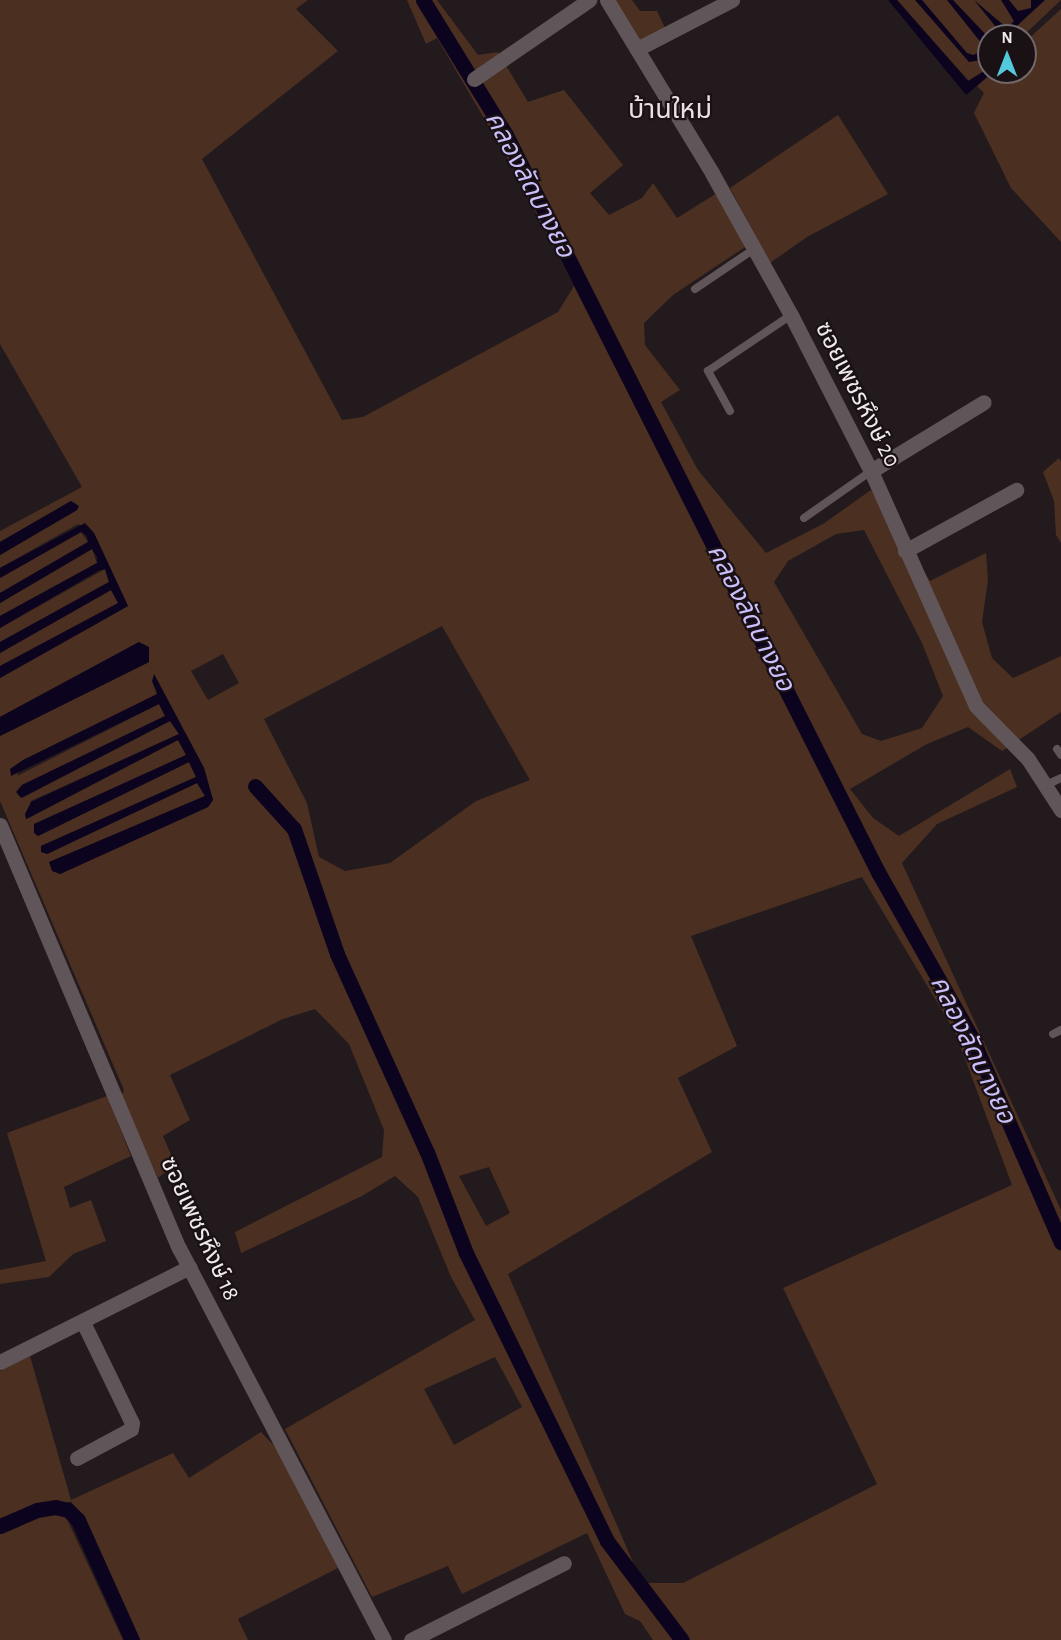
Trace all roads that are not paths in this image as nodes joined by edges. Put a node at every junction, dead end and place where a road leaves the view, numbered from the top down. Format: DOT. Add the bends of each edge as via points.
graph roads {
  1 [pos="589,0"];
  2 [pos="607,0"];
  3 [pos="732,0"];
  4 [pos="637,49"];
  5 [pos="474,79"];
  6 [pos="754,249"];
  7 [pos="695,289"];
  8 [pos="791,315"];
  9 [pos="984,402"];
  10 [pos="730,411"];
  11 [pos="871,471"];
  12 [pos="1016,490"];
  13 [pos="804,518"];
  14 [pos="906,551"];
  15 [pos="1061,778"];
  16 [pos="1046,785"];
  17 [pos="1061,810"];
  18 [pos="0,825"];
  19 [pos="190,1267"];
  20 [pos="83,1322"];
  21 [pos="0,1362"];
  22 [pos="77,1458"];
  23 [pos="564,1563"];
  24 [pos="384,1640"];
  25 [pos="411,1640"];
  1 -- 5 [label="street"];
  2 -- 4 [label="street, ซอยเพชรหึงษ์ 20"];
  3 -- 4 [label="street"];
  4 -- 6 [label="street, ซอยเพชรหึงษ์ 20"];
  6 -- 7 [label="lane"];
  6 -- 8 [label="street, ซอยเพชรหึงษ์ 20"];
  8 -- 10 [label="lane" via="708,371"];
  8 -- 11 [label="street, ซอยเพชรหึงษ์ 20"];
  9 -- 11 [label="street"];
  11 -- 13 [label="lane"];
  11 -- 14 [label="street, ซอยเพชรหึงษ์ 20"];
  12 -- 14 [label="street"];
  14 -- 16 [label="street, ซอยเพชรหึงษ์ 20" via="976,706 1028,759"];
  15 -- 16 [label="lane"];
  16 -- 17 [label="street, ซอยเพชรหึงษ์ 20"];
  18 -- 19 [label="street, ซอยเพชรหึงษ์ 18" via="59,971"];
  19 -- 20 [label="street"];
  19 -- 24 [label="street, ซอยเพชรหึงษ์ 18"];
  20 -- 21 [label="street"];
  20 -- 22 [label="street" via="132,1423 131,1429"];
  23 -- 25 [label="street"];
}
